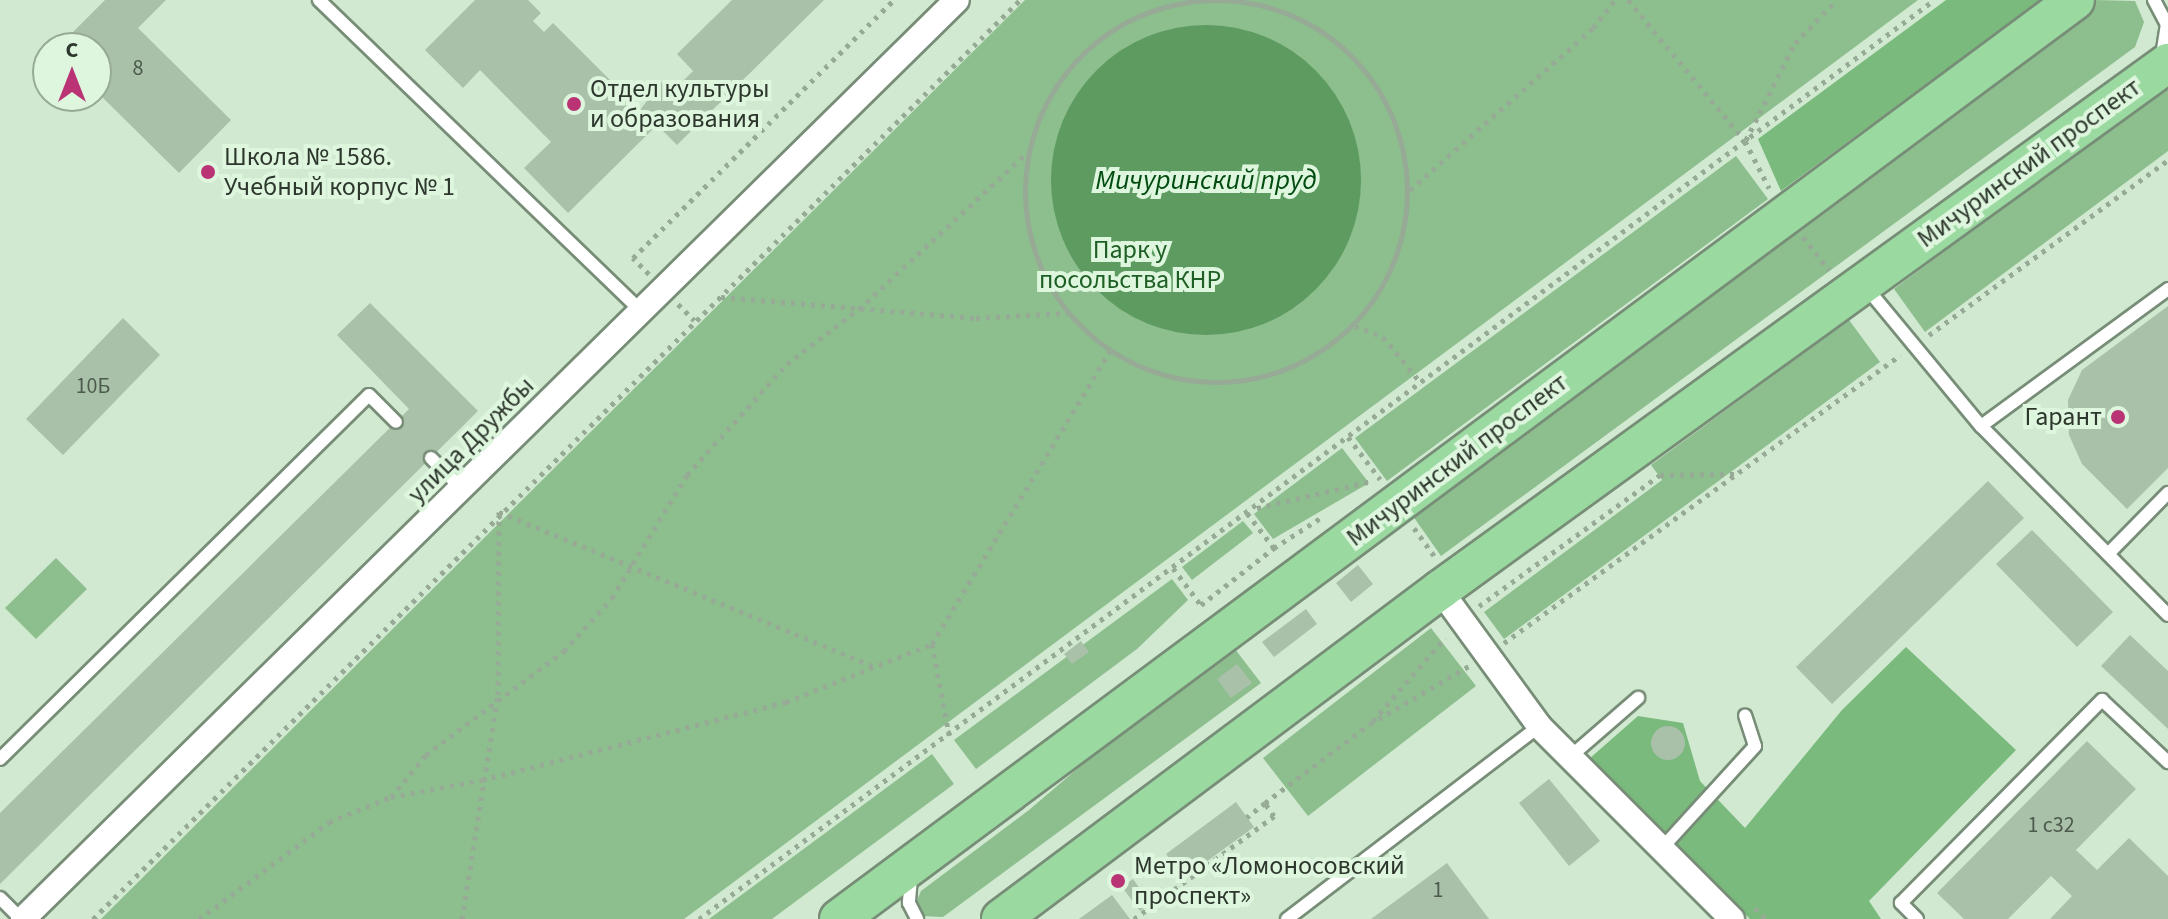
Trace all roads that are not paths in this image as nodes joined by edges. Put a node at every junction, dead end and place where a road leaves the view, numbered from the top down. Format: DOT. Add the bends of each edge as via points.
graph roads {
  1 [pos="319,0"];
  2 [pos="957,0"];
  3 [pos="2075,0"];
  4 [pos="2154,0"];
  5 [pos="2160,68"];
  6 [pos="1848,280"];
  7 [pos="2168,289"];
  8 [pos="641,311"];
  9 [pos="396,422"];
  10 [pos="1981,426"];
  11 [pos="431,458"];
  12 [pos="462,489"];
  13 [pos="2168,493"];
  14 [pos="2108,554"];
  15 [pos="1448,592"];
  16 [pos="2168,615"];
  17 [pos="1638,698"];
  18 [pos="1745,716"];
  19 [pos="1539,726"];
  20 [pos="1571,756"];
  21 [pos="0,759"];
  22 [pos="2168,762"];
  23 [pos="1662,848"];
  24 [pos="922,858"];
  25 [pos="0,898"];
  26 [pos="1293,917"];
  27 [pos="22,919"];
  28 [pos="839,919"];
  29 [pos="917,919"];
  30 [pos="1001,919"];
  31 [pos="1732,919"];
  32 [pos="1917,919"];
  1 -- 8 [label="lane"];
  2 -- 8 [label="street, улица Дружбы"];
  3 -- 24 [label="main road, Мичуринский проспект"];
  4 -- 5 [label="lane" via="2167,39"];
  5 -- 6 [label="main road, Мичуринский проспект"];
  6 -- 10 [label="lane" via="1915,345"];
  6 -- 15 [label="main road, Мичуринский проспект"];
  7 -- 10 [label="lane"];
  8 -- 12 [label="street, улица Дружбы"];
  9 -- 21 [label="lane" via="369,395"];
  10 -- 14 [label="lane"];
  11 -- 12 [label="lane"];
  12 -- 27 [label="street, улица Дружбы"];
  13 -- 14 [label="lane"];
  14 -- 16 [label="lane"];
  15 -- 19 [label="street"];
  15 -- 30 [label="main road, Мичуринский проспект"];
  17 -- 20 [label="lane"];
  18 -- 23 [label="lane" via="1755,746"];
  19 -- 20 [label="street"];
  19 -- 26 [label="lane"];
  20 -- 23 [label="street"];
  22 -- 32 [label="lane" via="2102,700 1901,903"];
  23 -- 31 [label="street"];
  24 -- 28 [label="main road, Мичуринский проспект"];
  24 -- 29 [label="lane" via="908,890"];
  25 -- 27 [label="lane"];
}
